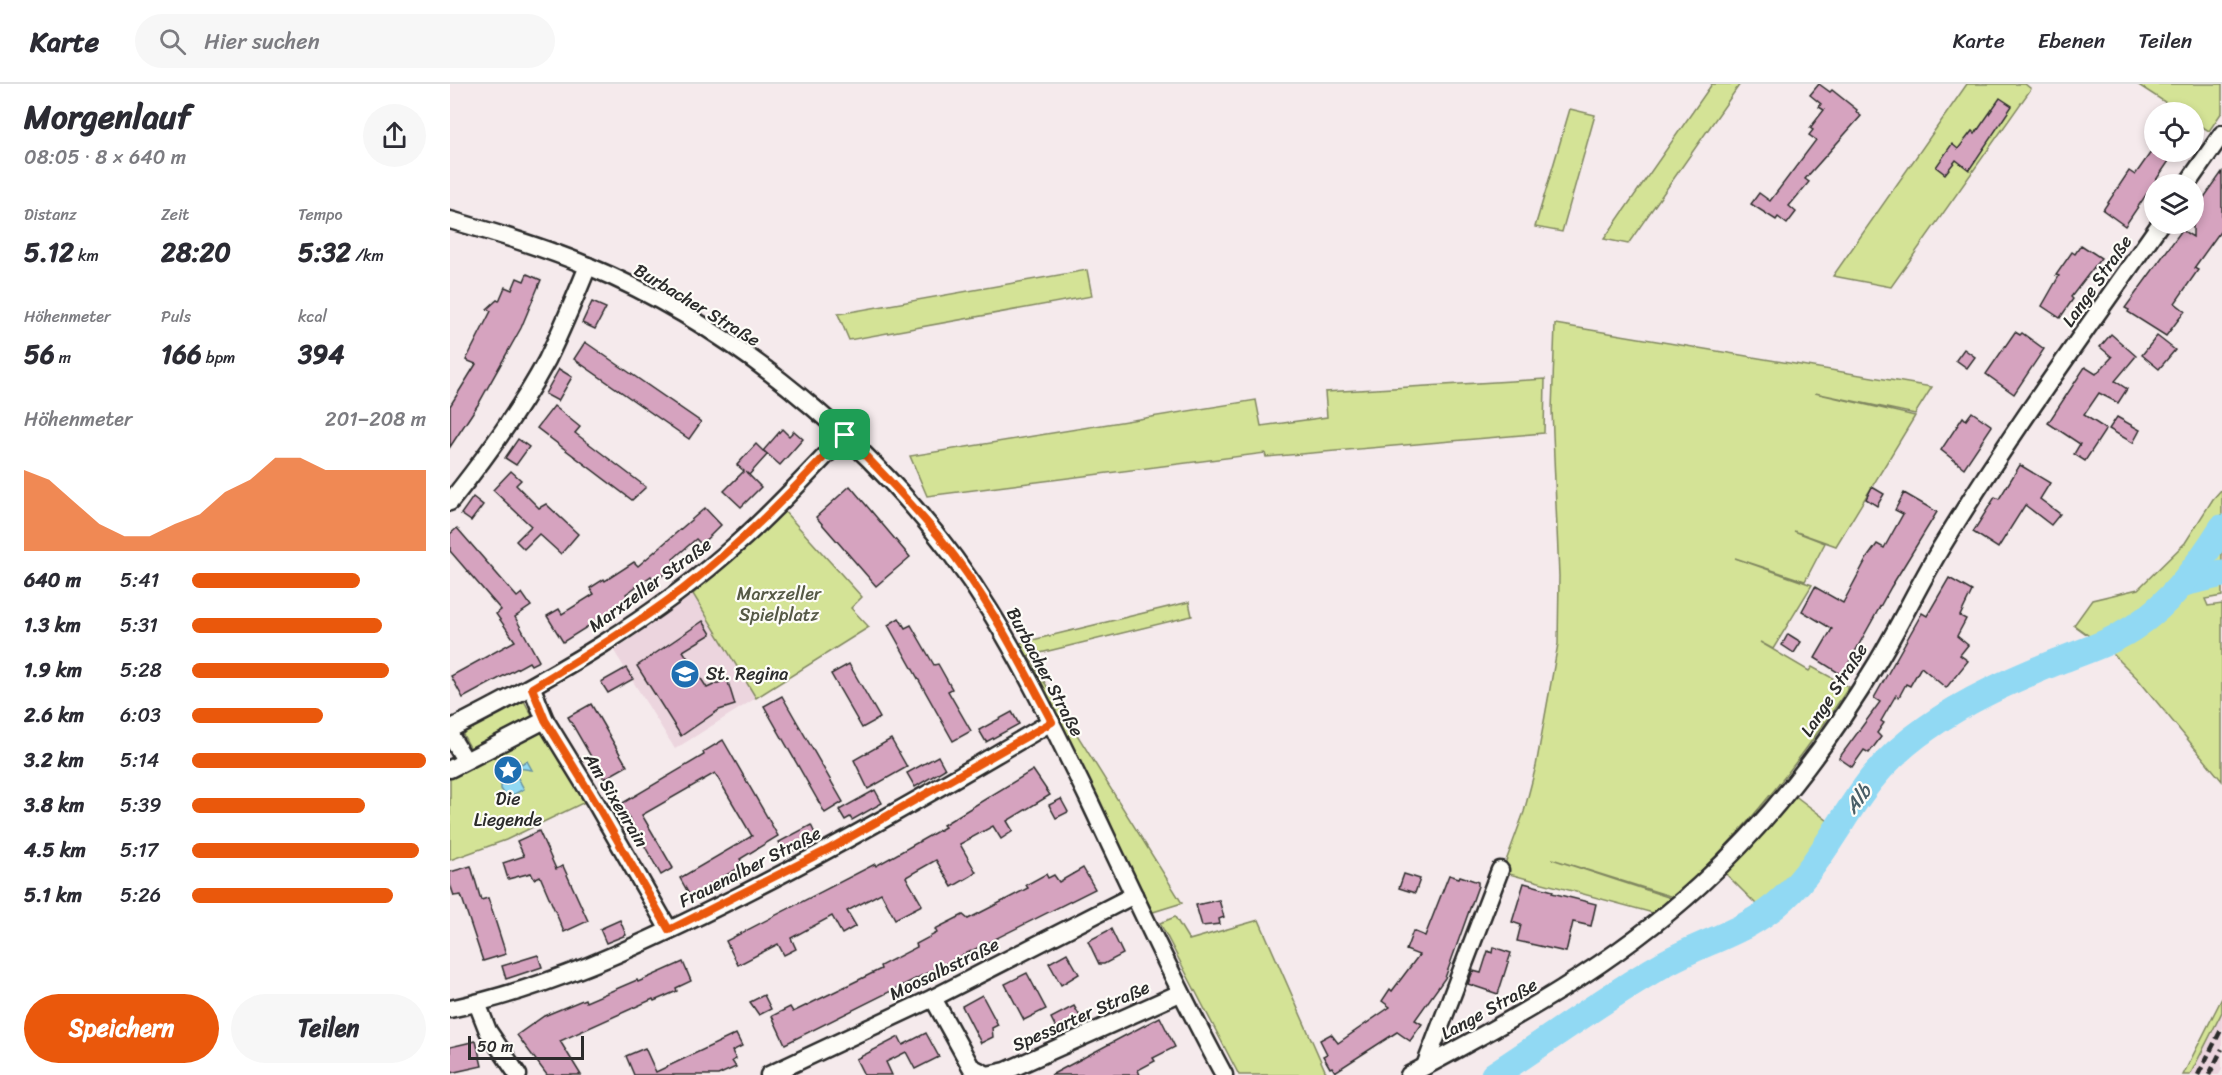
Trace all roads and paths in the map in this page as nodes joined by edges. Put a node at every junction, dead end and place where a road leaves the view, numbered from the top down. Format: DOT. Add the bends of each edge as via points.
graph roads {
  1 [pos="2222,134"];
  2 [pos="2194,174"];
  3 [pos="450,220"];
  4 [pos="2153,234"];
  5 [pos="588,266"];
  6 [pos="845,435"];
  7 [pos="450,502"];
  8 [pos="532,688"];
  9 [pos="545,720"];
  10 [pos="1052,722"];
  11 [pos="450,729"];
  12 [pos="450,735"];
  13 [pos="465,760"];
  14 [pos="450,769"];
  15 [pos="1500,870"];
  16 [pos="1134,895"];
  17 [pos="669,930"];
  18 [pos="1180,993"];
  19 [pos="933,998"];
  20 [pos="477,1003"];
  21 [pos="450,1009"];
  22 [pos="1425,1066"];
  23 [pos="518,1075"];
  24 [pos="769,1075"];
  25 [pos="1224,1075"];
  26 [pos="1409,1075"];
  1 -- 2 [label="street"];
  3 -- 5 [label="street, Burbacher Straße"];
  4 -- 22 [label="street, Lange Straße" via="2001,453 1941,547 1845,713 1763,820 1702,883 1616,954 1531,1009"];
  5 -- 6 [label="street, Burbacher Straße" via="705,329 804,398"];
  5 -- 7 [label="street" via="531,388"];
  6 -- 8 [label="street, Marxzeller Straße" via="739,542 682,589"];
  6 -- 10 [label="street, Burbacher Straße" via="952,554 994,618"];
  8 -- 9 [label="street, Am Sixenrain"];
  8 -- 11 [label="street, Marxzeller Straße"];
  9 -- 13 [label="street"];
  9 -- 17 [label="street, Am Sixenrain"];
  10 -- 16 [label="street, Burbacher Straße"];
  10 -- 17 [label="street, Frauenalber Straße" via="831,848"];
  12 -- 13 [label="street"];
  13 -- 14 [label="street"];
  15 -- 22 [label="street, Lange Straße"];
  16 -- 18 [label="street, Burbacher Straße"];
  16 -- 19 [label="street, Moosalbstraße"];
  17 -- 20 [label="street, Frauenalber Straße" via="565,975"];
  18 -- 19 [label="street, Spessarter Straße" via="1006,1071 987,1075 971,1067"];
  18 -- 25 [label="street, Burbacher Straße"];
  19 -- 24 [label="street, Moosalbstraße"];
  20 -- 21 [label="street, Frauenalber Straße"];
  20 -- 23 [label="street" via="488,1031"];
  22 -- 26 [label="street, Lange Straße"];
}
